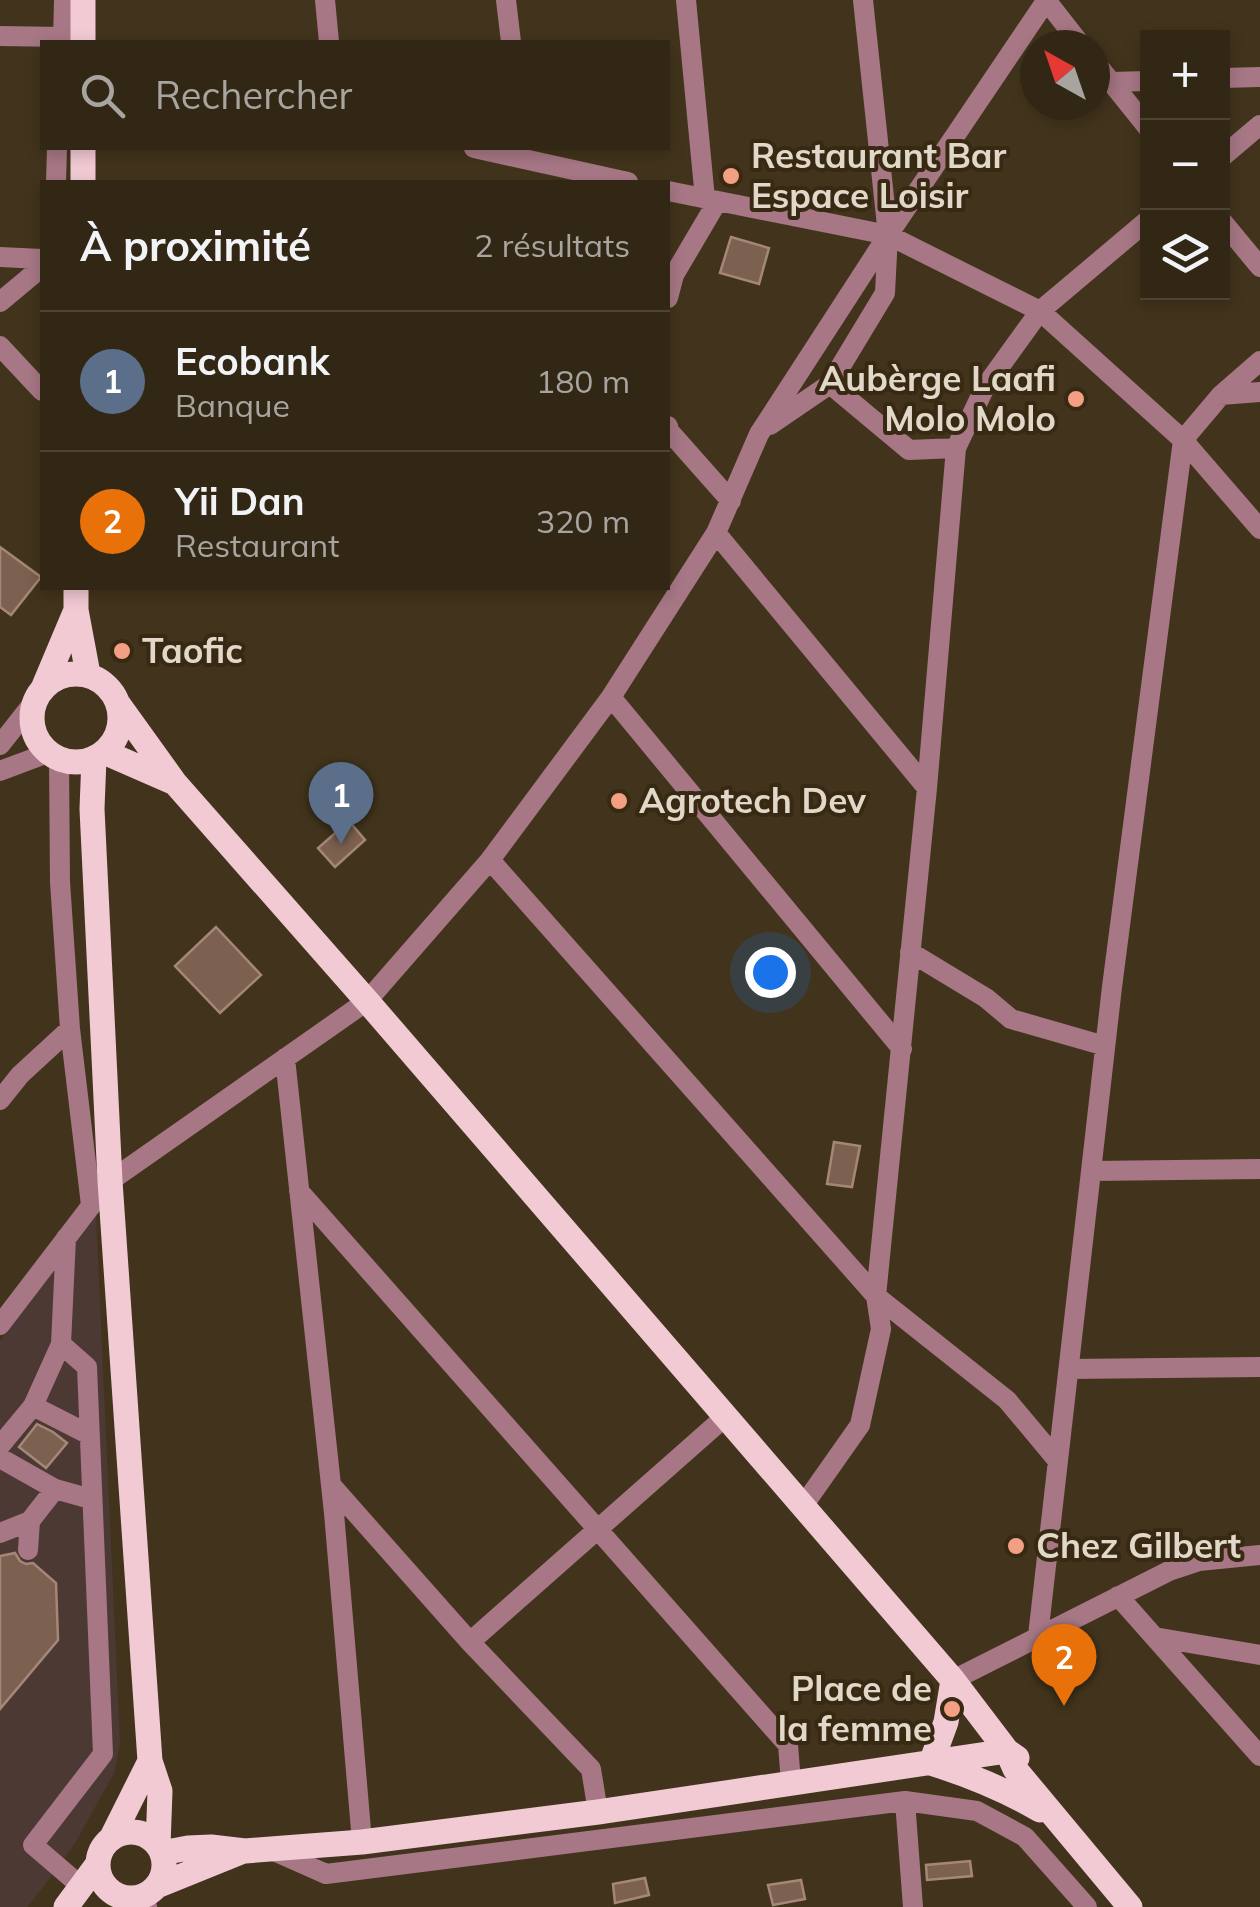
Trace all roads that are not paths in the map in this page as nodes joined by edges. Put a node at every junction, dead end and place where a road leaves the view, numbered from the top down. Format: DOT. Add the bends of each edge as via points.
graph roads {
  1 [pos="64,0"];
  2 [pos="84,0"];
  3 [pos="325,0"];
  4 [pos="506,0"];
  5 [pos="686,0"];
  6 [pos="864,0"];
  7 [pos="1046,1"];
  8 [pos="1069,30"];
  9 [pos="0,36"];
  10 [pos="57,40"];
  11 [pos="71,40"];
  12 [pos="71,40"];
  13 [pos="329,40"];
  14 [pos="511,40"];
  15 [pos="1260,77"];
  16 [pos="1230,78"];
  17 [pos="1140,81"];
  18 [pos="1111,82"];
  19 [pos="1142,120"];
  20 [pos="1260,125"];
  21 [pos="57,150"];
  22 [pos="84,150"];
  23 [pos="493,150"];
  24 [pos="1230,150"];
  25 [pos="522,153"];
  26 [pos="56,180"];
  27 [pos="84,180"];
  28 [pos="621,180"];
  29 [pos="670,191"];
  30 [pos="711,201"];
  31 [pos="1140,227"];
  32 [pos="1230,230"];
  33 [pos="888,235"];
  34 [pos="0,257"];
  35 [pos="40,259"];
  36 [pos="1260,267"];
  37 [pos="40,269"];
  38 [pos="670,290"];
  39 [pos="0,302"];
  40 [pos="1040,311"];
  41 [pos="0,346"];
  42 [pos="1260,361"];
  43 [pos="830,384"];
  44 [pos="40,389"];
  45 [pos="1260,392"];
  46 [pos="1221,396"];
  47 [pos="670,433"];
  48 [pos="758,434"];
  49 [pos="1184,440"];
  50 [pos="956,448"];
  51 [pos="731,501"];
  52 [pos="1260,529"];
  53 [pos="716,532"];
  54 [pos="76,599"];
  55 [pos="88,674"];
  56 [pos="39,694"];
  57 [pos="611,697"];
  58 [pos="119,705"];
  59 [pos="0,745"];
  60 [pos="99,755"];
  61 [pos="54,756"];
  62 [pos="0,771"];
  63 [pos="175,783"];
  64 [pos="926,788"];
  65 [pos="92,809"];
  66 [pos="490,860"];
  67 [pos="97,877"];
  68 [pos="60,882"];
  69 [pos="910,952"];
  70 [pos="368,1001"];
  71 [pos="70,1029"];
  72 [pos="1106,1046"];
  73 [pos="902,1049"];
  74 [pos="285,1058"];
  75 [pos="0,1100"];
  76 [pos="1260,1169"];
  77 [pos="1091,1171"];
  78 [pos="110,1182"];
  79 [pos="299,1191"];
  80 [pos="92,1206"];
  81 [pos="66,1238"];
  82 [pos="876,1296"];
  83 [pos="0,1325"];
  84 [pos="61,1344"];
  85 [pos="1260,1367"];
  86 [pos="1069,1369"];
  87 [pos="33,1406"];
  88 [pos="726,1416"];
  89 [pos="88,1434"];
  90 [pos="0,1446"];
  91 [pos="0,1458"];
  92 [pos="1058,1462"];
  93 [pos="331,1485"];
  94 [pos="55,1489"];
  95 [pos="90,1499"];
  96 [pos="803,1506"];
  97 [pos="30,1521"];
  98 [pos="598,1529"];
  99 [pos="0,1534"];
  100 [pos="28,1550"];
  101 [pos="1260,1555"];
  102 [pos="1118,1596"];
  103 [pos="1038,1636"];
  104 [pos="1154,1637"];
  105 [pos="470,1642"];
  106 [pos="1260,1655"];
  107 [pos="953,1680"];
  108 [pos="1007,1750"];
  109 [pos="1260,1756"];
  110 [pos="150,1761"];
  111 [pos="930,1763"];
  112 [pos="790,1782"];
  113 [pos="906,1801"];
  114 [pos="598,1812"];
  115 [pos="1068,1832"];
  116 [pos="111,1839"];
  117 [pos="362,1842"];
  118 [pos="160,1850"];
  119 [pos="257,1850"];
  120 [pos="98,1865"];
  121 [pos="74,1897"];
  122 [pos="136,1899"];
  123 [pos="913,1907"];
  124 [pos="1087,1907"];
  125 [pos="1130,1907"];
  126 [pos="1150,1907"];
  1 -- 11 [label="street"];
  2 -- 12 [label="main road"];
  3 -- 13 [label="street"];
  4 -- 14 [label="street"];
  5 -- 30 [label="street"];
  6 -- 33 [label="street"];
  7 -- 8 [label="street"];
  7 -- 33 [label="street"];
  9 -- 10 [label="street"];
  15 -- 16 [label="street"];
  17 -- 18 [label="street"];
  18 -- 19 [label="street"];
  20 -- 24 [label="street"];
  21 -- 26 [label="street"];
  22 -- 27 [label="main road"];
  23 -- 25 [label="street"];
  25 -- 28 [label="street"];
  29 -- 30 [label="street"];
  30 -- 33 [label="street"];
  30 -- 38 [label="street"];
  31 -- 40 [label="street"];
  32 -- 36 [label="street"];
  33 -- 40 [label="street"];
  33 -- 43 [label="street" via="885,293"];
  33 -- 48 [label="street"];
  34 -- 35 [label="street"];
  37 -- 39 [label="street"];
  40 -- 49 [label="street"];
  40 -- 50 [label="street" via="985,388"];
  41 -- 44 [label="street"];
  42 -- 46 [label="street"];
  43 -- 48 [label="street"];
  43 -- 50 [label="street" via="909,450"];
  45 -- 46 [label="street"];
  46 -- 49 [label="street"];
  47 -- 51 [label="street"];
  48 -- 51 [label="street"];
  49 -- 52 [label="street"];
  49 -- 72 [label="street"];
  50 -- 64 [label="street"];
  51 -- 53 [label="street"];
  53 -- 57 [label="street"];
  53 -- 64 [label="street"];
  54 -- 55 [label="main road"];
  54 -- 56 [label="main road"];
  55 -- 56 [label="main road" via="57,677"];
  55 -- 58 [label="main road"];
  56 -- 59 [label="street"];
  56 -- 61 [label="main road" via="30,716 33,731"];
  57 -- 66 [label="street"];
  57 -- 73 [label="street"];
  58 -- 60 [label="main road" via="118,731"];
  58 -- 63 [label="main road"];
  60 -- 61 [label="main road" via="77,762"];
  60 -- 63 [label="main road"];
  60 -- 65 [label="main road"];
  61 -- 62 [label="street"];
  61 -- 65 [label="main road"];
  61 -- 68 [label="street"];
  63 -- 70 [label="main road"];
  64 -- 69 [label="street"];
  65 -- 67 [label="main road"];
  66 -- 70 [label="street"];
  66 -- 82 [label="street"];
  67 -- 68 [label="street"];
  67 -- 78 [label="main road"];
  68 -- 71 [label="street"];
  69 -- 72 [label="street" via="1011,1019"];
  69 -- 73 [label="street"];
  70 -- 74 [label="street"];
  70 -- 88 [label="main road"];
  71 -- 75 [label="street"];
  71 -- 80 [label="street"];
  72 -- 77 [label="street"];
  73 -- 82 [label="street"];
  74 -- 78 [label="street"];
  74 -- 79 [label="street"];
  76 -- 77 [label="street"];
  77 -- 86 [label="street"];
  78 -- 80 [label="street"];
  78 -- 110 [label="main road"];
  79 -- 93 [label="street"];
  79 -- 98 [label="street"];
  80 -- 81 [label="street"];
  81 -- 83 [label="street"];
  81 -- 84 [label="street"];
  82 -- 92 [label="street" via="1007,1400"];
  82 -- 96 [label="street" via="881,1329 860,1425"];
  84 -- 87 [label="street"];
  84 -- 89 [label="street" via="86,1367"];
  85 -- 86 [label="street"];
  86 -- 92 [label="street"];
  87 -- 89 [label="street"];
  87 -- 90 [label="street"];
  88 -- 96 [label="main road"];
  88 -- 98 [label="street"];
  89 -- 95 [label="street"];
  91 -- 94 [label="street"];
  92 -- 103 [label="street"];
  93 -- 105 [label="street"];
  93 -- 117 [label="street"];
  94 -- 95 [label="street"];
  94 -- 97 [label="street"];
  95 -- 121 [label="street" via="103,1754 34,1844"];
  96 -- 107 [label="main road"];
  97 -- 99 [label="street"];
  97 -- 100 [label="street"];
  98 -- 105 [label="street"];
  98 -- 112 [label="street" via="788,1745"];
  101 -- 102 [label="street" via="1199,1562"];
  102 -- 103 [label="street"];
  102 -- 104 [label="street"];
  103 -- 107 [label="street"];
  104 -- 106 [label="street"];
  104 -- 109 [label="street"];
  105 -- 114 [label="street" via="590,1769"];
  107 -- 108 [label="main road"];
  107 -- 111 [label="main road"];
  108 -- 111 [label="main road"];
  108 -- 115 [label="main road"];
  108 -- 126 [label="main road"];
  110 -- 116 [label="main road"];
  110 -- 118 [label="main road" via="160,1791"];
  111 -- 112 [label="main road"];
  111 -- 115 [label="main road" via="1016,1796"];
  112 -- 114 [label="main road"];
  113 -- 119 [label="street" via="326,1874"];
  113 -- 123 [label="street"];
  113 -- 124 [label="street" via="977,1811 1025,1837"];
  114 -- 117 [label="main road"];
  115 -- 125 [label="main road"];
  116 -- 118 [label="main road" via="136,1832"];
  116 -- 120 [label="main road"];
  117 -- 119 [label="main road"];
  118 -- 119 [label="main road"];
  118 -- 122 [label="main road" via="164,1870"];
  119 -- 122 [label="main road"];
  120 -- 121 [label="main road"];
  120 -- 122 [label="main road" via="108,1890"];
}
